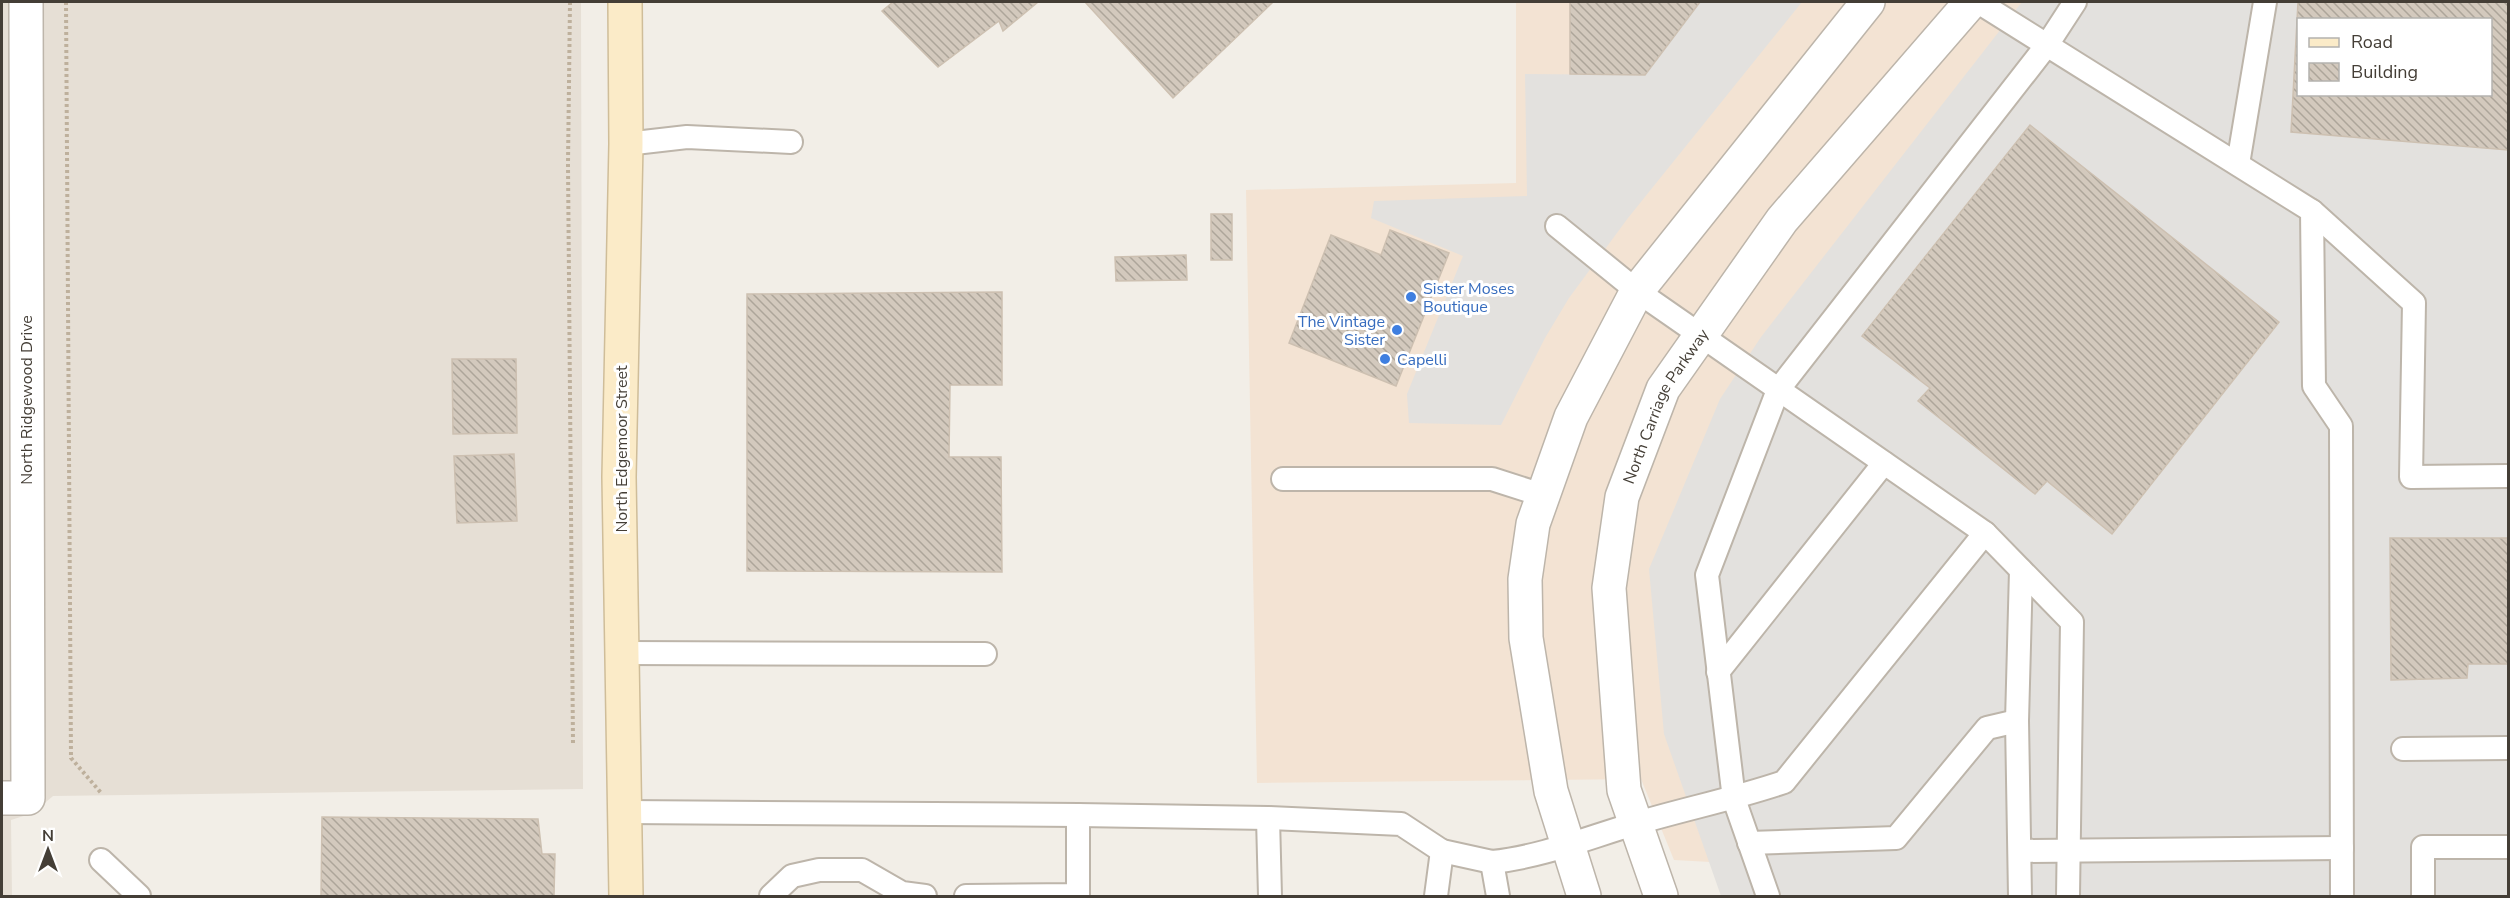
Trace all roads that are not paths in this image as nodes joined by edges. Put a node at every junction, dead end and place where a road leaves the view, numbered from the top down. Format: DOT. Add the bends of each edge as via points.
graph roads {
  1 [pos="26,2"];
  2 [pos="625,2"];
  3 [pos="1868,2"];
  4 [pos="1971,2"];
  5 [pos="1978,2"];
  6 [pos="2075,2"];
  7 [pos="2265,2"];
  8 [pos="2047,45"];
  9 [pos="791,142"];
  10 [pos="626,144"];
  11 [pos="2238,164"];
  12 [pos="2312,211"];
  13 [pos="1557,226"];
  14 [pos="1636,291"];
  15 [pos="1700,336"];
  16 [pos="1778,390"];
  17 [pos="1884,463"];
  18 [pos="2508,476"];
  19 [pos="1283,479"];
  20 [pos="1542,495"];
  21 [pos="1985,533"];
  22 [pos="2021,570"];
  23 [pos="622,653"];
  24 [pos="986,654"];
  25 [pos="1718,672"];
  26 [pos="2017,721"];
  27 [pos="2508,748"];
  28 [pos="2403,749"];
  29 [pos="15,798"];
  30 [pos="1734,799"];
  31 [pos="625,812"];
  32 [pos="1078,815"];
  33 [pos="1268,818"];
  34 [pos="1635,824"];
  35 [pos="1749,843"];
  36 [pos="1569,845"];
  37 [pos="2508,847"];
  38 [pos="2342,848"];
  39 [pos="2068,850"];
  40 [pos="1442,851"];
  41 [pos="2020,851"];
  42 [pos="101,860"];
  43 [pos="1492,862"];
  44 [pos="902,895"];
  45 [pos="1078,895"];
  46 [pos="139,897"];
  47 [pos="626,897"];
  48 [pos="771,897"];
  49 [pos="925,897"];
  50 [pos="966,897"];
  51 [pos="1270,897"];
  52 [pos="1437,897"];
  53 [pos="1498,897"];
  54 [pos="1584,897"];
  55 [pos="1661,897"];
  56 [pos="1768,897"];
  57 [pos="2020,897"];
  58 [pos="2068,897"];
  59 [pos="2342,897"];
  60 [pos="2423,897"];
  1 -- 29 [label="street, North Ridgewood Drive"];
  2 -- 10 [label="street, North Edgemoor Street"];
  3 -- 14 [label="street"];
  4 -- 15 [label="street, North Carriage Parkway" via="1782,220"];
  5 -- 8 [label="lane"];
  6 -- 8 [label="lane"];
  7 -- 11 [label="lane"];
  8 -- 11 [label="lane"];
  8 -- 16 [label="lane"];
  9 -- 10 [label="lane" via="687,137"];
  10 -- 23 [label="street, North Edgemoor Street" via="620,477"];
  11 -- 12 [label="lane"];
  12 -- 18 [label="lane" via="2414,303 2411,477"];
  12 -- 38 [label="lane" via="2314,386 2341,426"];
  13 -- 14 [label="lane"];
  14 -- 15 [label="lane"];
  14 -- 20 [label="street" via="1570,417"];
  15 -- 16 [label="lane"];
  15 -- 34 [label="street, North Carriage Parkway" via="1663,389 1622,497 1609,588 1624,790"];
  16 -- 17 [label="lane"];
  16 -- 25 [label="lane" via="1707,575"];
  17 -- 21 [label="lane"];
  17 -- 25 [label="lane"];
  19 -- 20 [label="lane" via="1492,479"];
  20 -- 36 [label="street" via="1533,524 1525,579 1526,638 1551,791"];
  21 -- 22 [label="lane"];
  21 -- 30 [label="lane" via="1784,782"];
  22 -- 26 [label="lane"];
  22 -- 39 [label="lane" via="2072,622"];
  23 -- 24 [label="lane"];
  23 -- 31 [label="street, North Edgemoor Street"];
  25 -- 30 [label="lane"];
  26 -- 35 [label="lane" via="1987,728 1896,838"];
  26 -- 41 [label="lane"];
  27 -- 28 [label="lane"];
  30 -- 34 [label="lane"];
  30 -- 35 [label="lane"];
  31 -- 32 [label="lane"];
  31 -- 47 [label="street, North Edgemoor Street"];
  32 -- 33 [label="lane"];
  32 -- 45 [label="lane"];
  33 -- 40 [label="lane" via="1401,824"];
  33 -- 51 [label="lane"];
  34 -- 36 [label="lane"];
  34 -- 55 [label="street, North Carriage Parkway"];
  35 -- 56 [label="lane"];
  36 -- 43 [label="lane"];
  36 -- 54 [label="street"];
  37 -- 60 [label="lane" via="2423,847"];
  38 -- 39 [label="lane"];
  38 -- 59 [label="lane"];
  39 -- 41 [label="lane"];
  39 -- 58 [label="lane"];
  40 -- 43 [label="lane"];
  40 -- 52 [label="lane"];
  41 -- 57 [label="lane"];
  42 -- 46 [label="lane"];
  43 -- 53 [label="lane"];
  44 -- 48 [label="lane" via="862,870 819,870 792,876"];
  44 -- 49 [label="lane"];
  45 -- 50 [label="lane"];
}
